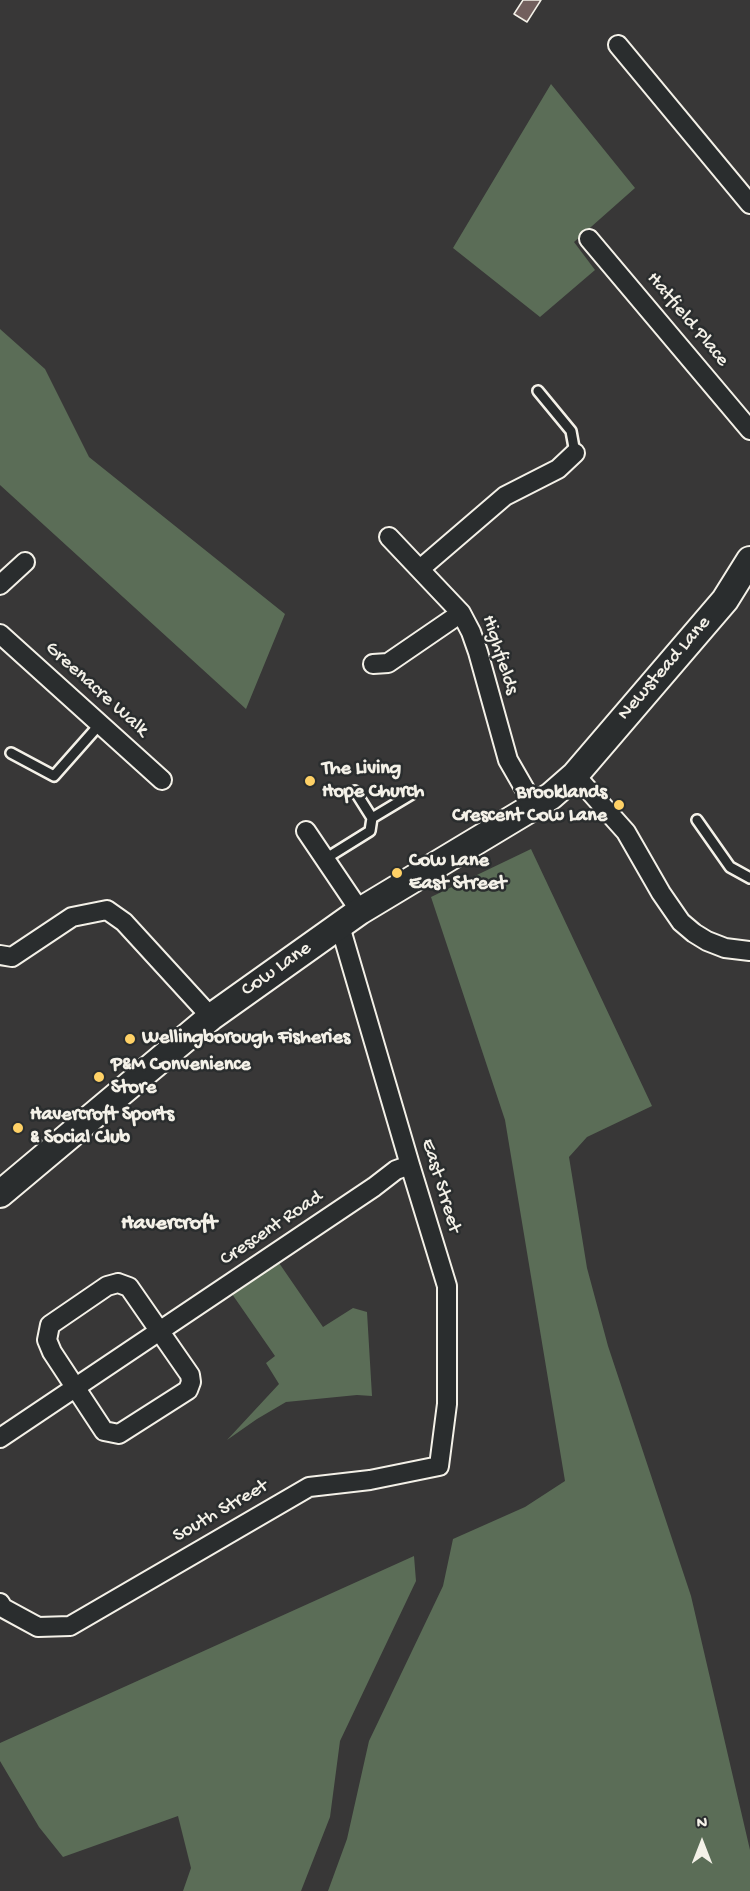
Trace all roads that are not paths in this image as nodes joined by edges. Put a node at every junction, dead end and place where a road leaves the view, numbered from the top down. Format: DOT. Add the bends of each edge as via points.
graph roads {
  1 [pos="618,45"];
  2 [pos="750,204"];
  3 [pos="589,240"];
  4 [pos="538,391"];
  5 [pos="750,430"];
  6 [pos="575,453"];
  7 [pos="389,537"];
  8 [pos="750,560"];
  9 [pos="25,562"];
  10 [pos="420,568"];
  11 [pos="0,585"];
  12 [pos="461,613"];
  13 [pos="0,634"];
  14 [pos="373,664"];
  15 [pos="100,724"];
  16 [pos="11,753"];
  17 [pos="575,775"];
  18 [pos="165,782"];
  19 [pos="355,791"];
  20 [pos="412,794"];
  21 [pos="535,807"];
  22 [pos="372,818"];
  23 [pos="697,820"];
  24 [pos="306,831"];
  25 [pos="325,859"];
  26 [pos="750,878"];
  27 [pos="350,918"];
  28 [pos="750,951"];
  29 [pos="0,955"];
  30 [pos="211,1017"];
  31 [pos="410,1165"];
  32 [pos="0,1194"];
  33 [pos="160,1331"];
  34 [pos="75,1388"];
  35 [pos="0,1438"];
  36 [pos="439,1466"];
  37 [pos="0,1603"];
  1 -- 2 [label="street"];
  3 -- 5 [label="street, Hatfield Place"];
  4 -- 6 [label="lane" via="571,431"];
  6 -- 10 [label="street" via="558,469 505,496"];
  7 -- 10 [label="street, Highfields"];
  8 -- 17 [label="main road, Newstead Lane" via="725,600"];
  9 -- 11 [label="street"];
  10 -- 12 [label="street, Highfields"];
  12 -- 14 [label="street" via="388,663"];
  12 -- 21 [label="street, Highfields" via="478,652 508,760"];
  13 -- 15 [label="street, Greenacre Walk"];
  15 -- 16 [label="lane" via="54,776"];
  15 -- 18 [label="street, Greenacre Walk"];
  17 -- 21 [label="main road, Cow Lane"];
  17 -- 28 [label="street" via="626,832 681,922 707,941"];
  19 -- 22 [label="lane"];
  20 -- 22 [label="lane"];
  21 -- 27 [label="main road, Cow Lane"];
  22 -- 25 [label="lane" via="370,831"];
  23 -- 26 [label="lane" via="730,867"];
  24 -- 25 [label="street, East Street"];
  25 -- 27 [label="street, East Street"];
  27 -- 30 [label="main road, Cow Lane"];
  27 -- 31 [label="street, East Street"];
  29 -- 30 [label="street" via="12,957 72,917 107,910 124,922"];
  30 -- 32 [label="main road, Cow Lane"];
  31 -- 33 [label="street, Crescent Road" via="396,1170"];
  31 -- 36 [label="street, East Street" via="447,1286 447,1404"];
  33 -- 34 [label="street, Crescent Road"];
  33 -- 34 [label="street" via="129,1287 118,1283 107,1286 50,1325 47,1340 52,1353"];
  33 -- 34 [label="street" via="190,1375 188,1390 119,1434 104,1431"];
  34 -- 35 [label="street, Crescent Road"];
  36 -- 37 [label="street, South Street" via="370,1480 309,1486 70,1626 38,1627"];
}
